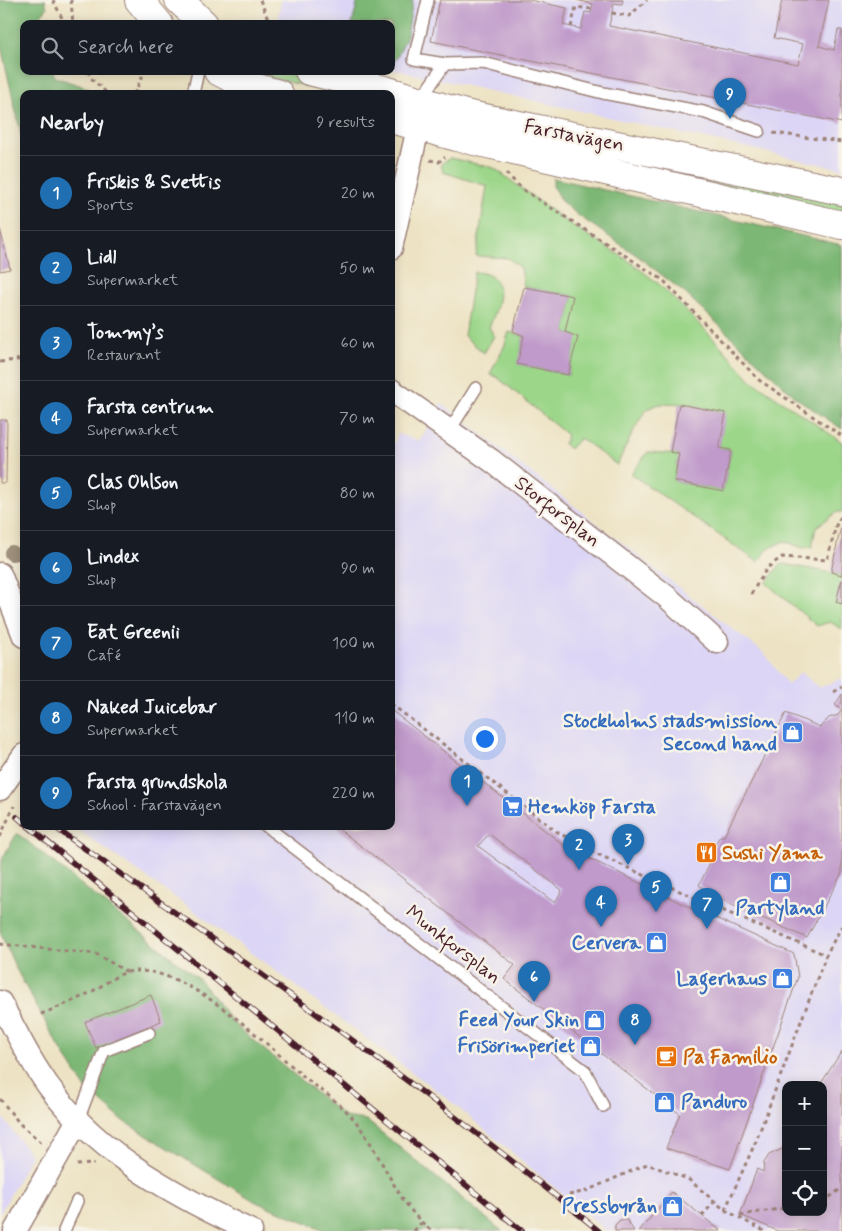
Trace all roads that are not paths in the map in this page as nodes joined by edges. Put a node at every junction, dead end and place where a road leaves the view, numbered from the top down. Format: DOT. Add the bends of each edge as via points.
graph roads {
  1 [pos="139,0"];
  2 [pos="179,0"];
  3 [pos="428,0"];
  4 [pos="156,20"];
  5 [pos="200,20"];
  6 [pos="445,64"];
  7 [pos="197,75"];
  8 [pos="226,75"];
  9 [pos="319,75"];
  10 [pos="194,90"];
  11 [pos="265,90"];
  12 [pos="358,90"];
  13 [pos="395,104"];
  14 [pos="421,114"];
  15 [pos="395,118"];
  16 [pos="759,132"];
  17 [pos="842,190"];
  18 [pos="842,225"];
  19 [pos="395,230"];
  20 [pos="476,388"];
  21 [pos="395,393"];
  22 [pos="450,430"];
  23 [pos="0,574"];
  24 [pos="4,596"];
  25 [pos="20,628"];
  26 [pos="717,642"];
  27 [pos="20,765"];
  28 [pos="9,793"];
  29 [pos="271,830"];
  30 [pos="0,1002"];
  31 [pos="149,1033"];
  32 [pos="603,1106"];
  33 [pos="78,1120"];
  34 [pos="78,1201"];
  35 [pos="15,1231"];
  36 [pos="64,1231"];
  37 [pos="251,1231"];
  1 -- 4 [label="street"];
  2 -- 5 [label="street"];
  3 -- 6 [label="lane" via="414,59"];
  6 -- 14 [label="lane" via="430,87"];
  6 -- 16 [label="lane" via="483,63 602,93 703,112"];
  7 -- 10 [label="lane"];
  8 -- 11 [label="street"];
  9 -- 12 [label="street, Farstavägen"];
  13 -- 14 [label="street, Farstavägen"];
  14 -- 15 [label="street, Farstavägen"];
  14 -- 17 [label="street, Farstavägen" via="464,114"];
  14 -- 18 [label="street, Farstavägen"];
  14 -- 19 [label="street"];
  20 -- 22 [label="lane"];
  21 -- 22 [label="street, Storforsplan"];
  22 -- 26 [label="street, Storforsplan" via="667,597"];
  23 -- 24 [label="street"];
  24 -- 25 [label="street"];
  27 -- 28 [label="street"];
  29 -- 32 [label="lane, Munkforsplan" via="585,1071"];
  30 -- 33 [label="street" via="39,1072"];
  31 -- 33 [label="lane" via="104,1051"];
  33 -- 35 [label="street"];
  33 -- 37 [label="street" via="108,1148 140,1171 205,1210"];
  34 -- 36 [label="lane"];
}
